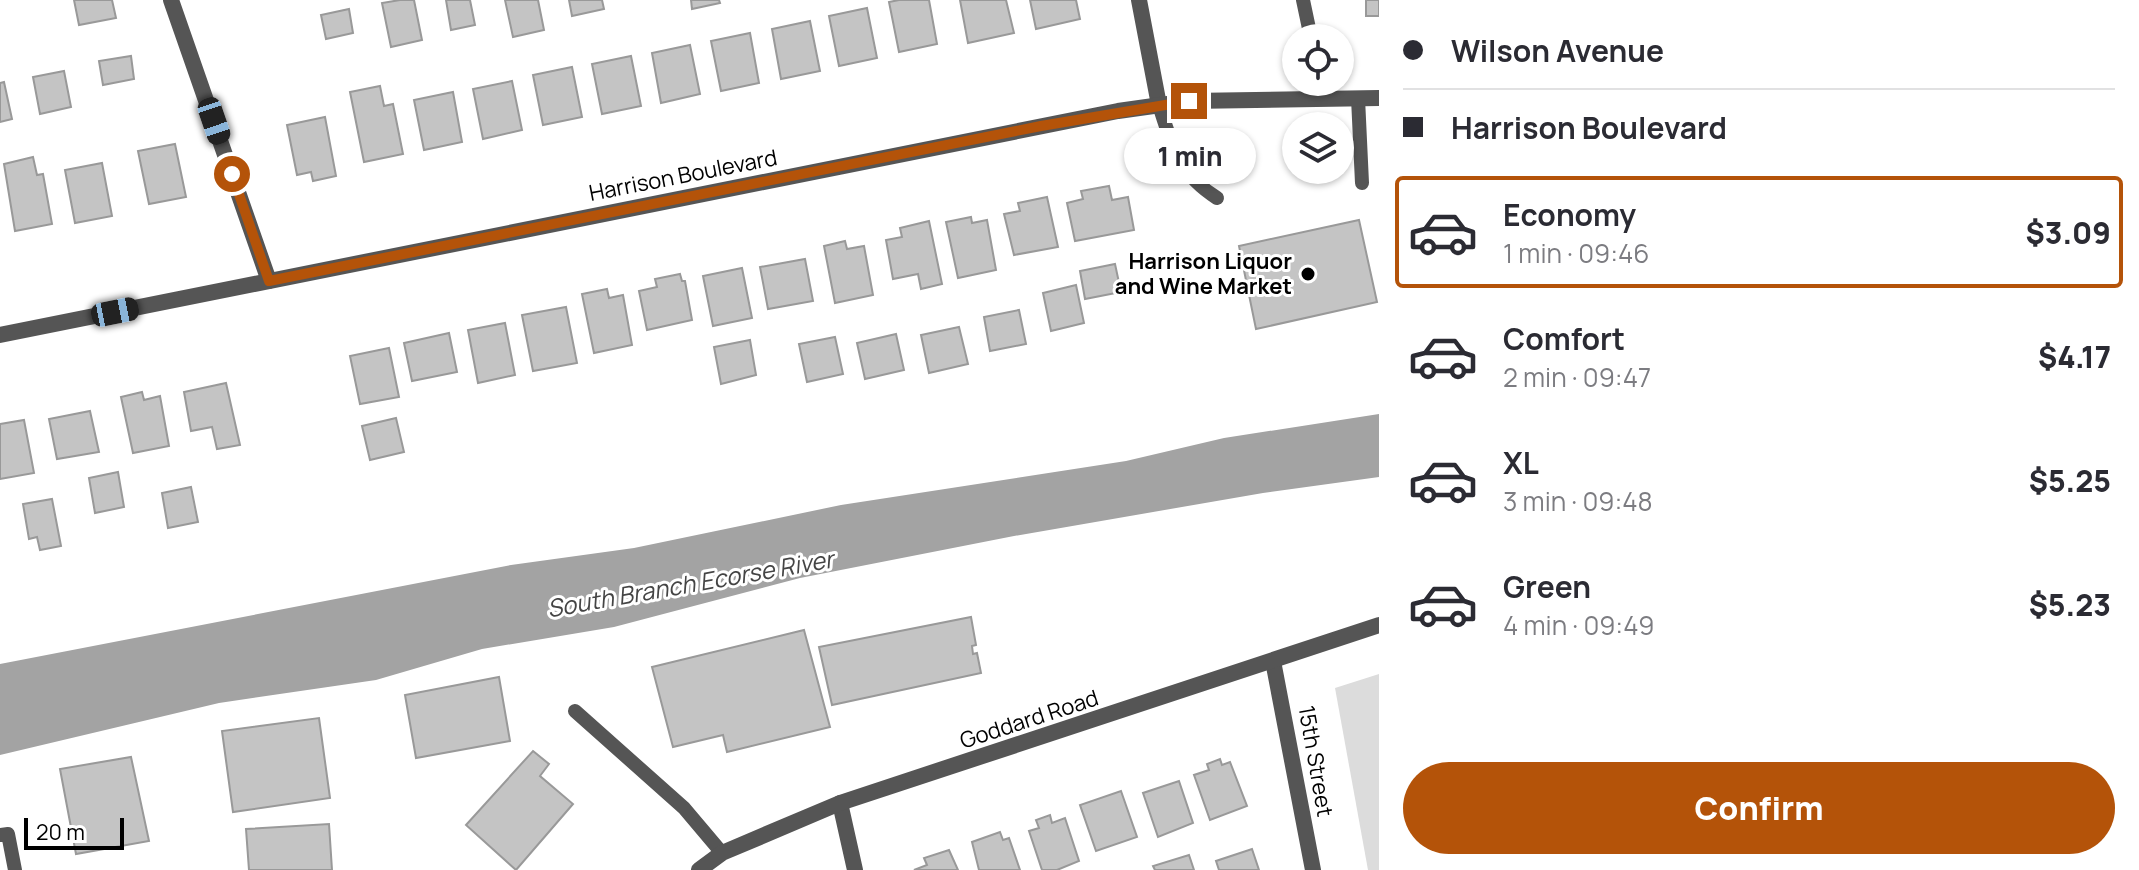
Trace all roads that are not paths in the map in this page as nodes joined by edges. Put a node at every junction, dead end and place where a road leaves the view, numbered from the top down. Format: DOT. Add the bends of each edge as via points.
graph roads {
  1 [pos="171,0"];
  2 [pos="1139,0"];
  3 [pos="1303,0"];
  4 [pos="1308,24"];
  5 [pos="1282,93"];
  6 [pos="1348,96"];
  7 [pos="1358,98"];
  8 [pos="1379,98"];
  9 [pos="1159,105"];
  10 [pos="1362,183"];
  11 [pos="1217,198"];
  12 [pos="269,281"];
  13 [pos="0,335"];
  14 [pos="1379,625"];
  15 [pos="1273,661"];
  16 [pos="575,711"];
  17 [pos="840,803"];
  18 [pos="0,835"];
  19 [pos="722,853"];
  20 [pos="15,870"];
  21 [pos="699,870"];
  22 [pos="855,870"];
  23 [pos="1313,870"];
  1 -- 12 [label="street"];
  2 -- 9 [label="street"];
  3 -- 4 [label="lane"];
  5 -- 9 [label="street, Harrison Boulevard"];
  6 -- 7 [label="street, Harrison Boulevard"];
  7 -- 8 [label="street, Harrison Boulevard"];
  7 -- 10 [label="lane"];
  9 -- 11 [label="lane" via="1173,148 1193,183"];
  9 -- 12 [label="street, Harrison Boulevard"];
  12 -- 13 [label="street, Harrison Boulevard"];
  14 -- 15 [label="street, Goddard Road"];
  15 -- 17 [label="street, Goddard Road"];
  15 -- 23 [label="street, 15th Street"];
  16 -- 19 [label="lane" via="684,808"];
  17 -- 19 [label="street, Goddard Road"];
  17 -- 22 [label="street"];
  18 -- 20 [label="lane" via="8,834"];
  19 -- 21 [label="street, Goddard Road"];
}
